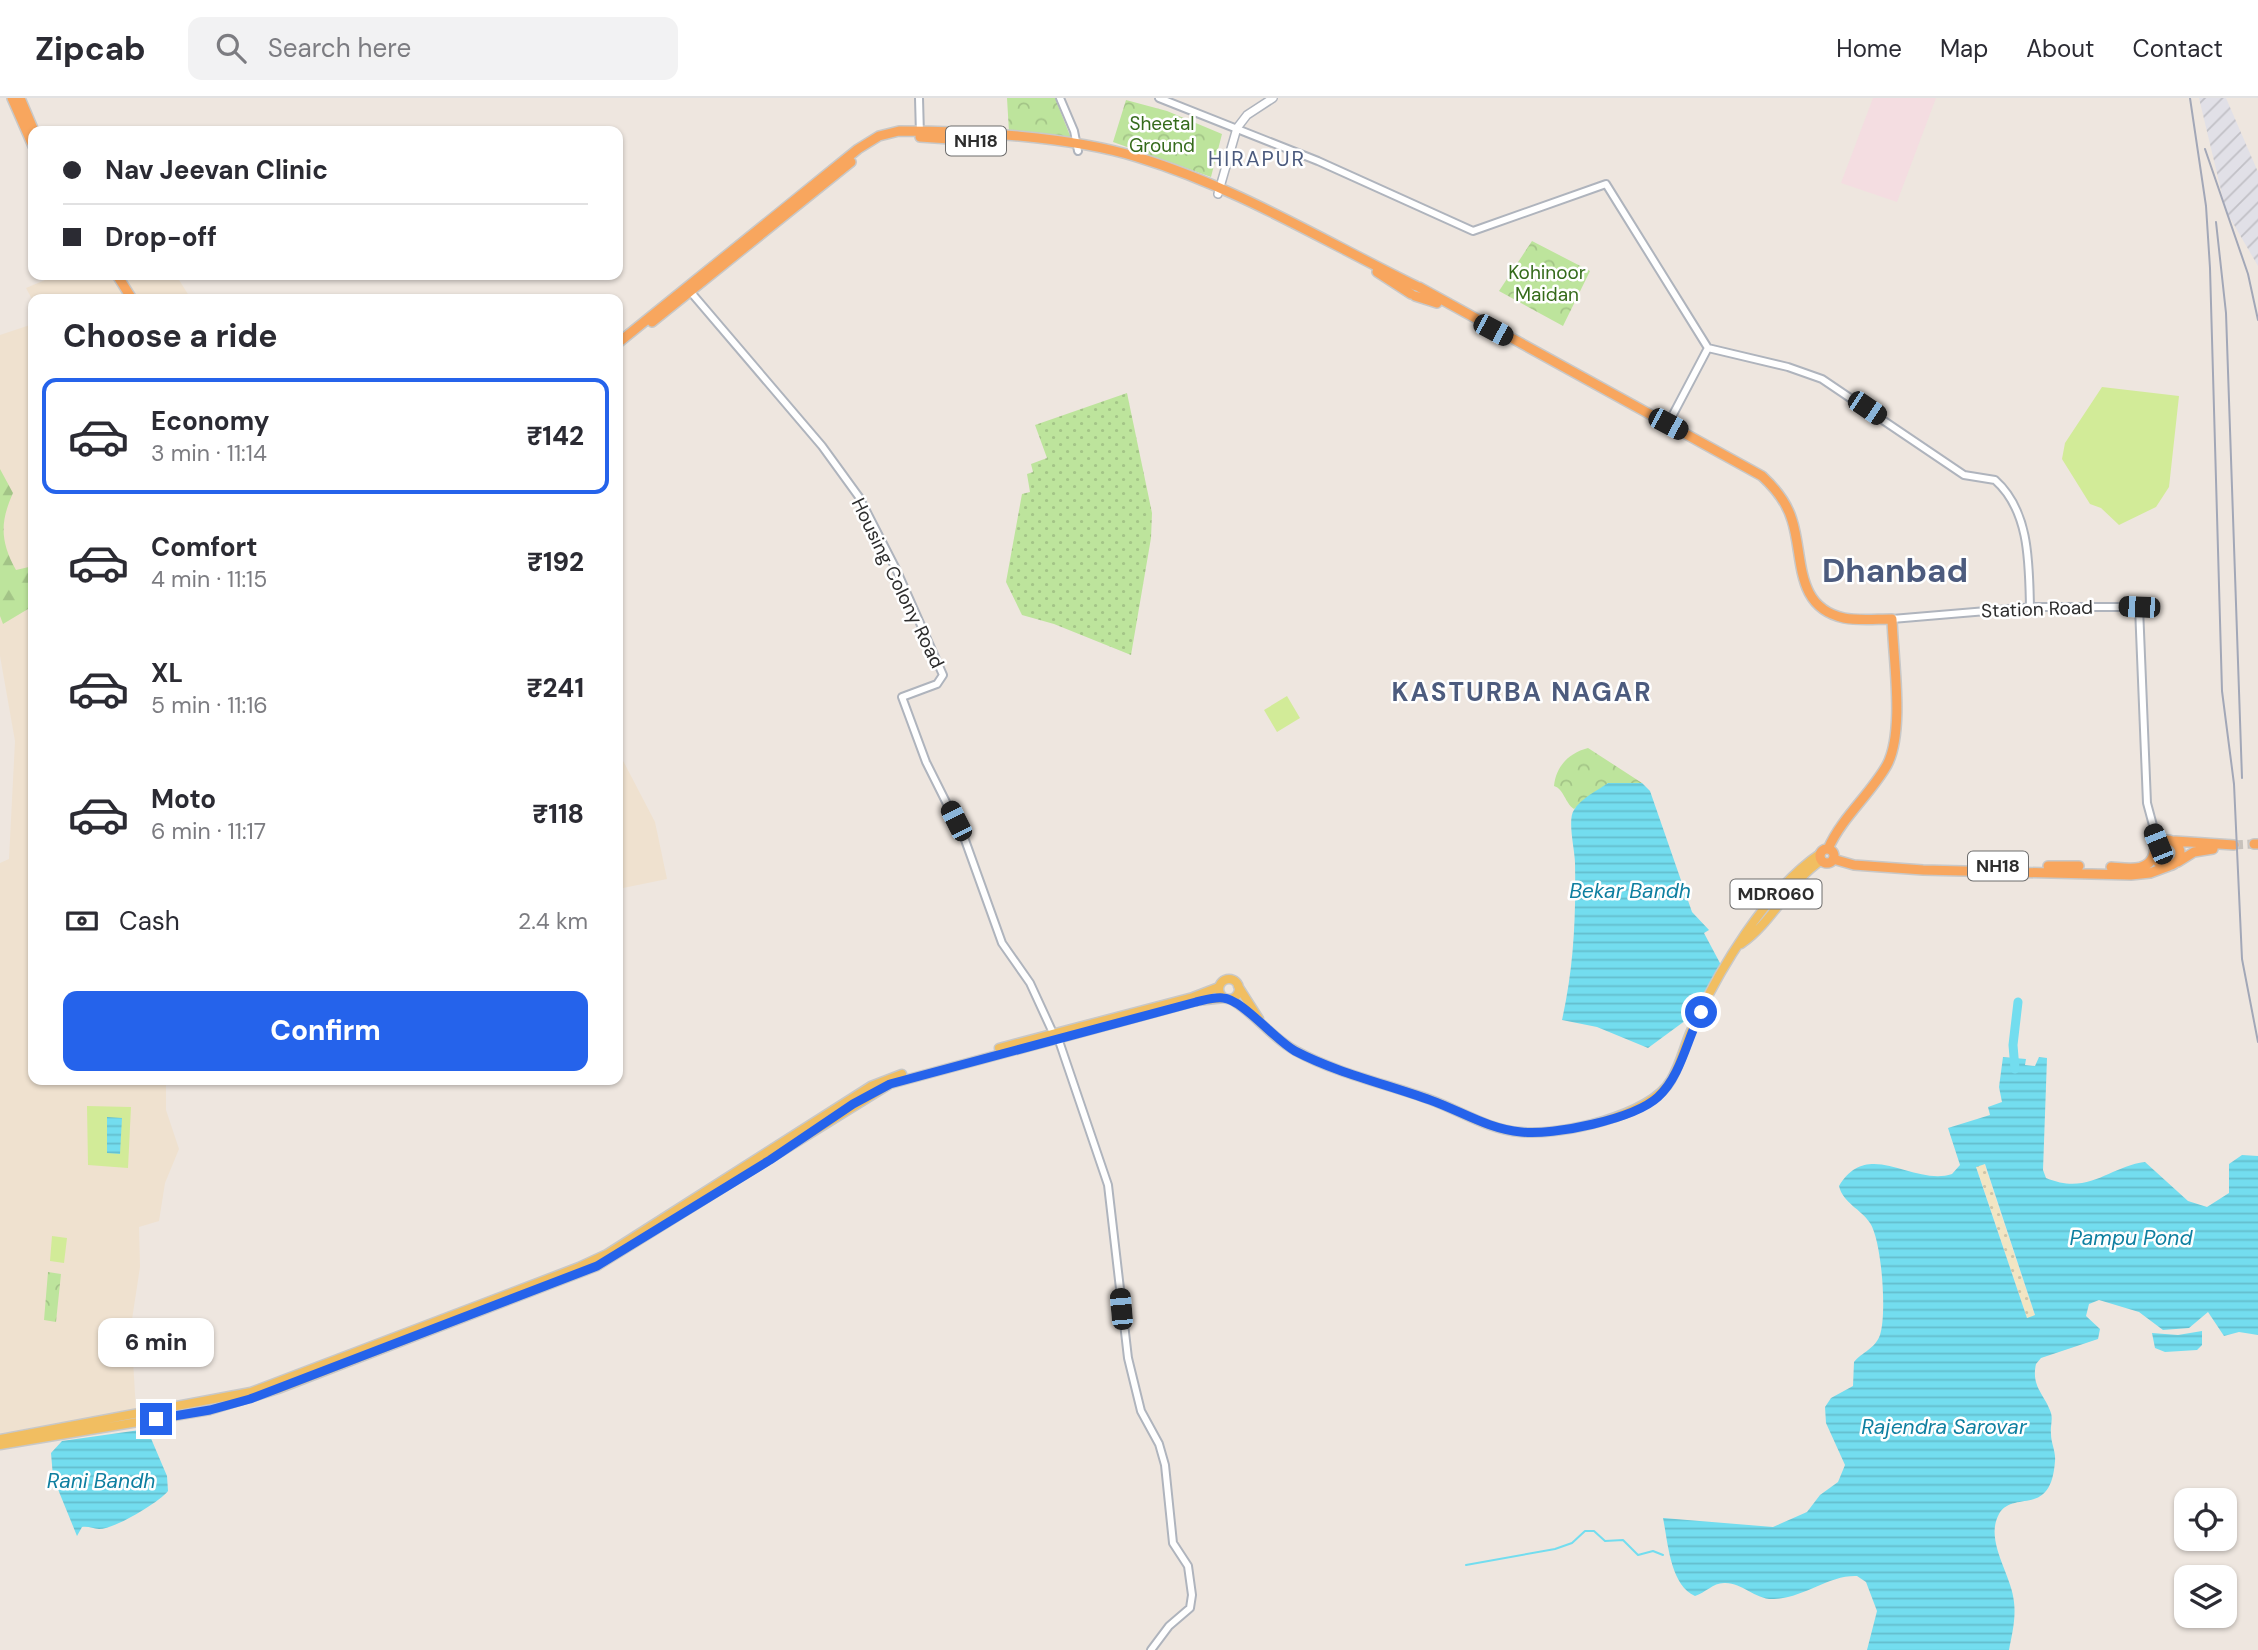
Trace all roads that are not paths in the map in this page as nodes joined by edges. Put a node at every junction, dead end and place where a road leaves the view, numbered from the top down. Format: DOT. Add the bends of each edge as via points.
graph roads {
  1 [pos="12,98"];
  2 [pos="20,98"];
  3 [pos="919,98"];
  4 [pos="1060,98"];
  5 [pos="1159,98"];
  6 [pos="1273,98"];
  7 [pos="32,126"];
  8 [pos="1237,128"];
  9 [pos="920,134"];
  10 [pos="28,135"];
  11 [pos="1078,148"];
  12 [pos="1219,192"];
  13 [pos="688,289"];
  14 [pos="623,339"];
  15 [pos="623,347"];
  16 [pos="1707,348"];
  17 [pos="1668,424"];
  18 [pos="2030,608"];
  19 [pos="1889,619"];
  20 [pos="2170,840"];
  21 [pos="2156,848"];
  22 [pos="1827,854"];
  23 [pos="2172,864"];
  24 [pos="1237,983"];
  25 [pos="1219,987"];
  26 [pos="1227,998"];
  27 [pos="1263,1026"];
  28 [pos="1056,1035"];
  29 [pos="209,1406"];
  30 [pos="0,1439"];
  31 [pos="0,1445"];
  32 [pos="1151,1650"];
  1 -- 10 [label="highway"];
  2 -- 7 [label="highway"];
  3 -- 9 [label="street"];
  4 -- 11 [label="street"];
  5 -- 8 [label="street"];
  6 -- 8 [label="main road" via="1247,115"];
  8 -- 12 [label="main road"];
  8 -- 16 [label="street" via="1473,231 1606,184"];
  9 -- 11 [label="highway, NH18"];
  9 -- 13 [label="highway, NH18" via="899,131 870,140"];
  11 -- 12 [label="highway, NH18" via="1137,157"];
  12 -- 17 [label="highway, NH18" via="1294,222"];
  13 -- 14 [label="highway, NH18"];
  13 -- 15 [label="highway, NH18"];
  13 -- 28 [label="street, Housing Colony Road" via="822,446 868,514 943,675 937,684 902,697 926,762 965,840 1002,943 1031,983"];
  16 -- 17 [label="street"];
  16 -- 18 [label="street" via="1822,379 1964,475 1995,480 2022,526"];
  17 -- 19 [label="highway, NH18" via="1746,465 1770,483 1790,513 1802,576 1817,604 1844,618"];
  18 -- 19 [label="street, Station Road"];
  18 -- 21 [label="street, Station Road" via="2139,607 2149,818"];
  19 -- 22 [label="highway" via="1893,748 1885,767 1836,832"];
  20 -- 21 [label="highway, NH18"];
  20 -- 23 [label="highway" via="2180,852"];
  20 -- 23 [label="highway, NH18" via="2233,845 2194,852"];
  21 -- 22 [label="highway, NH18" via="2148,865 2134,868 1927,865"];
  21 -- 23 [label="highway" via="2160,864"];
  22 -- 23 [label="highway, NH18" via="1854,864 1937,871 2131,874 2150,873"];
  22 -- 27 [label="main road, MDR060" via="1741,944 1710,994 1677,1069 1660,1095 1621,1116 1542,1132 1496,1127 1317,1061"];
  24 -- 25 [label="main road" via="1227,979"];
  24 -- 26 [label="main road" via="1238,993"];
  24 -- 27 [label="main road, MDR060"];
  25 -- 26 [label="main road, MDR060"];
  25 -- 28 [label="main road"];
  26 -- 27 [label="main road, MDR060"];
  26 -- 28 [label="main road"];
  28 -- 29 [label="main road" via="890,1084 597,1266 250,1399"];
  28 -- 32 [label="street" via="1108,1185 1128,1358 1141,1411 1165,1465 1173,1543 1188,1566 1190,1608"];
  29 -- 30 [label="main road"];
  29 -- 31 [label="main road"];
}
